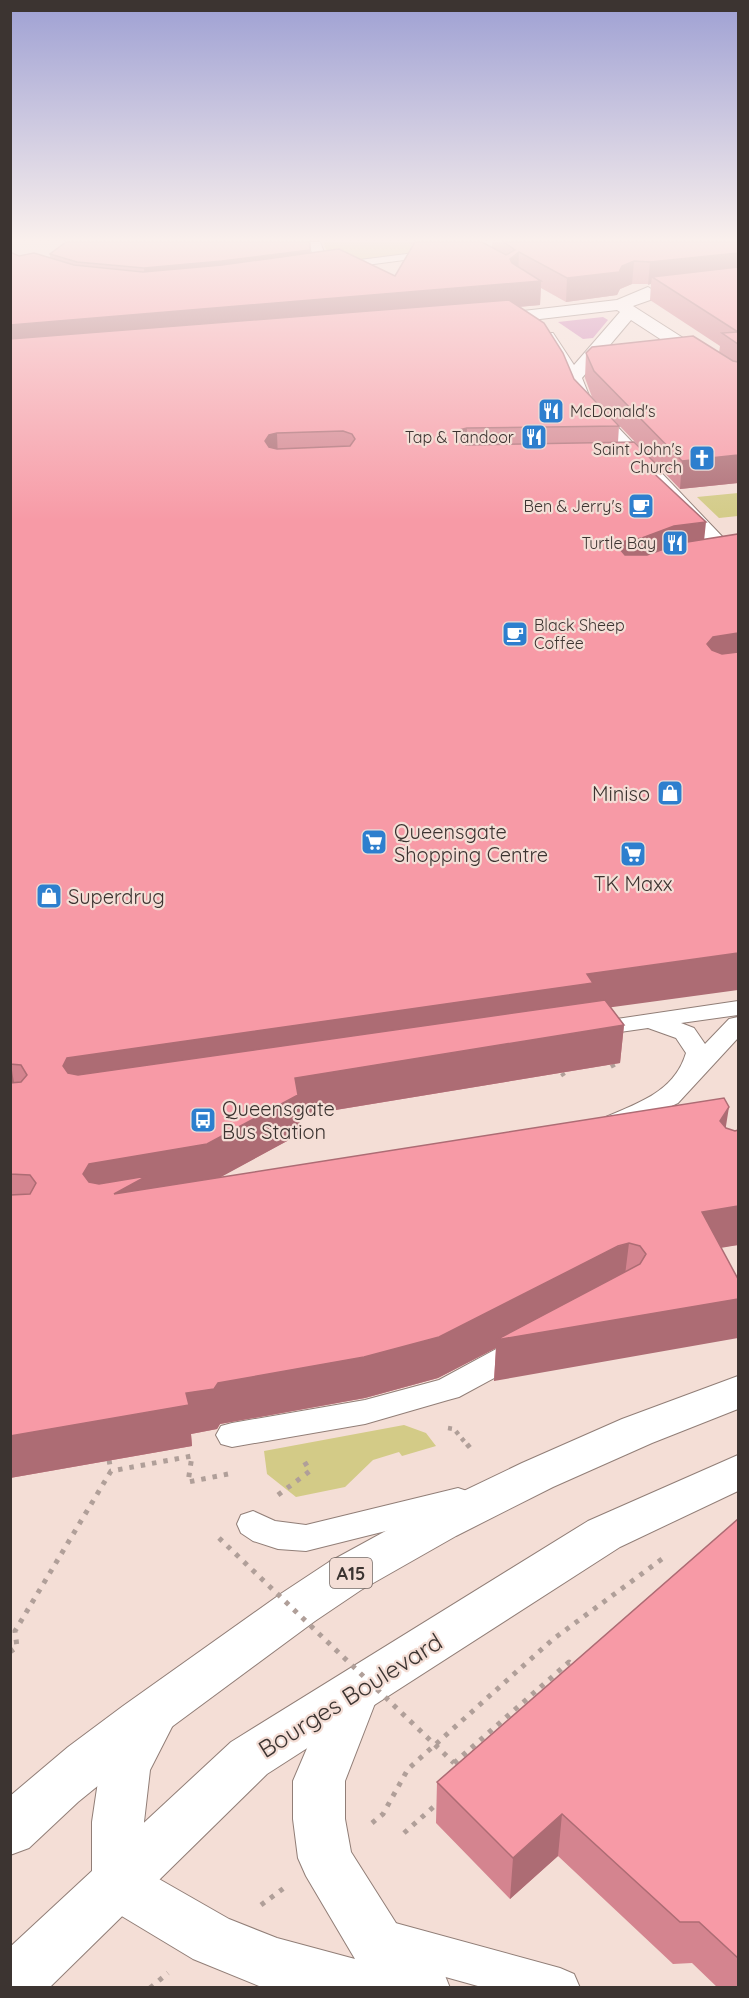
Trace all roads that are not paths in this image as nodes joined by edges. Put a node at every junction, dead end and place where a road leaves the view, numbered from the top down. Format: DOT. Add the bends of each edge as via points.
graph roads {
  1 [pos="546,335"];
  2 [pos="604,335"];
  3 [pos="667,335"];
  4 [pos="573,377"];
  5 [pos="738,381"];
  6 [pos="637,461"];
  7 [pos="614,462"];
  8 [pos="733,556"];
  9 [pos="700,561"];
  10 [pos="738,1008"];
  11 [pos="651,1020"];
  12 [pos="738,1024"];
  13 [pos="565,1033"];
  14 [pos="693,1071"];
  15 [pos="585,1132"];
  16 [pos="542,1339"];
  17 [pos="738,1392"];
  18 [pos="232,1436"];
  19 [pos="738,1472"];
  20 [pos="504,1489"];
  21 [pos="253,1524"];
  22 [pos="354,1693"];
  23 [pos="158,1707"];
  24 [pos="10,1831"];
  25 [pos="119,1885"];
  26 [pos="371,1936"];
  27 [pos="10,1986"];
  28 [pos="359,1988"];
  29 [pos="422,1988"];
  30 [pos="560,1988"];
  1 -- 4 [label="street"];
  2 -- 4 [label="street"];
  3 -- 5 [label="street"];
  4 -- 6 [label="street" via="573,401"];
  6 -- 7 [label="street"];
  6 -- 8 [label="street"];
  8 -- 9 [label="street"];
  10 -- 11 [label="lane"];
  11 -- 13 [label="lane"];
  11 -- 14 [label="lane" via="685,1033 698,1053"];
  12 -- 14 [label="lane"];
  14 -- 15 [label="lane" via="669,1097 604,1128"];
  16 -- 18 [label="lane" via="448,1389 365,1412"];
  17 -- 20 [label="street, A15"];
  19 -- 22 [label="street, Bourges Boulevard" via="604,1534"];
  20 -- 21 [label="lane" via="306,1538 282,1537"];
  20 -- 23 [label="street, A15" via="343,1577"];
  22 -- 25 [label="street, Bourges Boulevard" via="249,1758"];
  22 -- 26 [label="street" via="319,1781 319,1819 325,1858"];
  23 -- 24 [label="street, A15"];
  23 -- 25 [label="street" via="125,1768 118,1822"];
  25 -- 27 [label="street, Bourges Boulevard"];
  25 -- 28 [label="street" via="212,1940 277,1965"];
  26 -- 29 [label="street" via="388,1961"];
  26 -- 30 [label="lane"];
}
